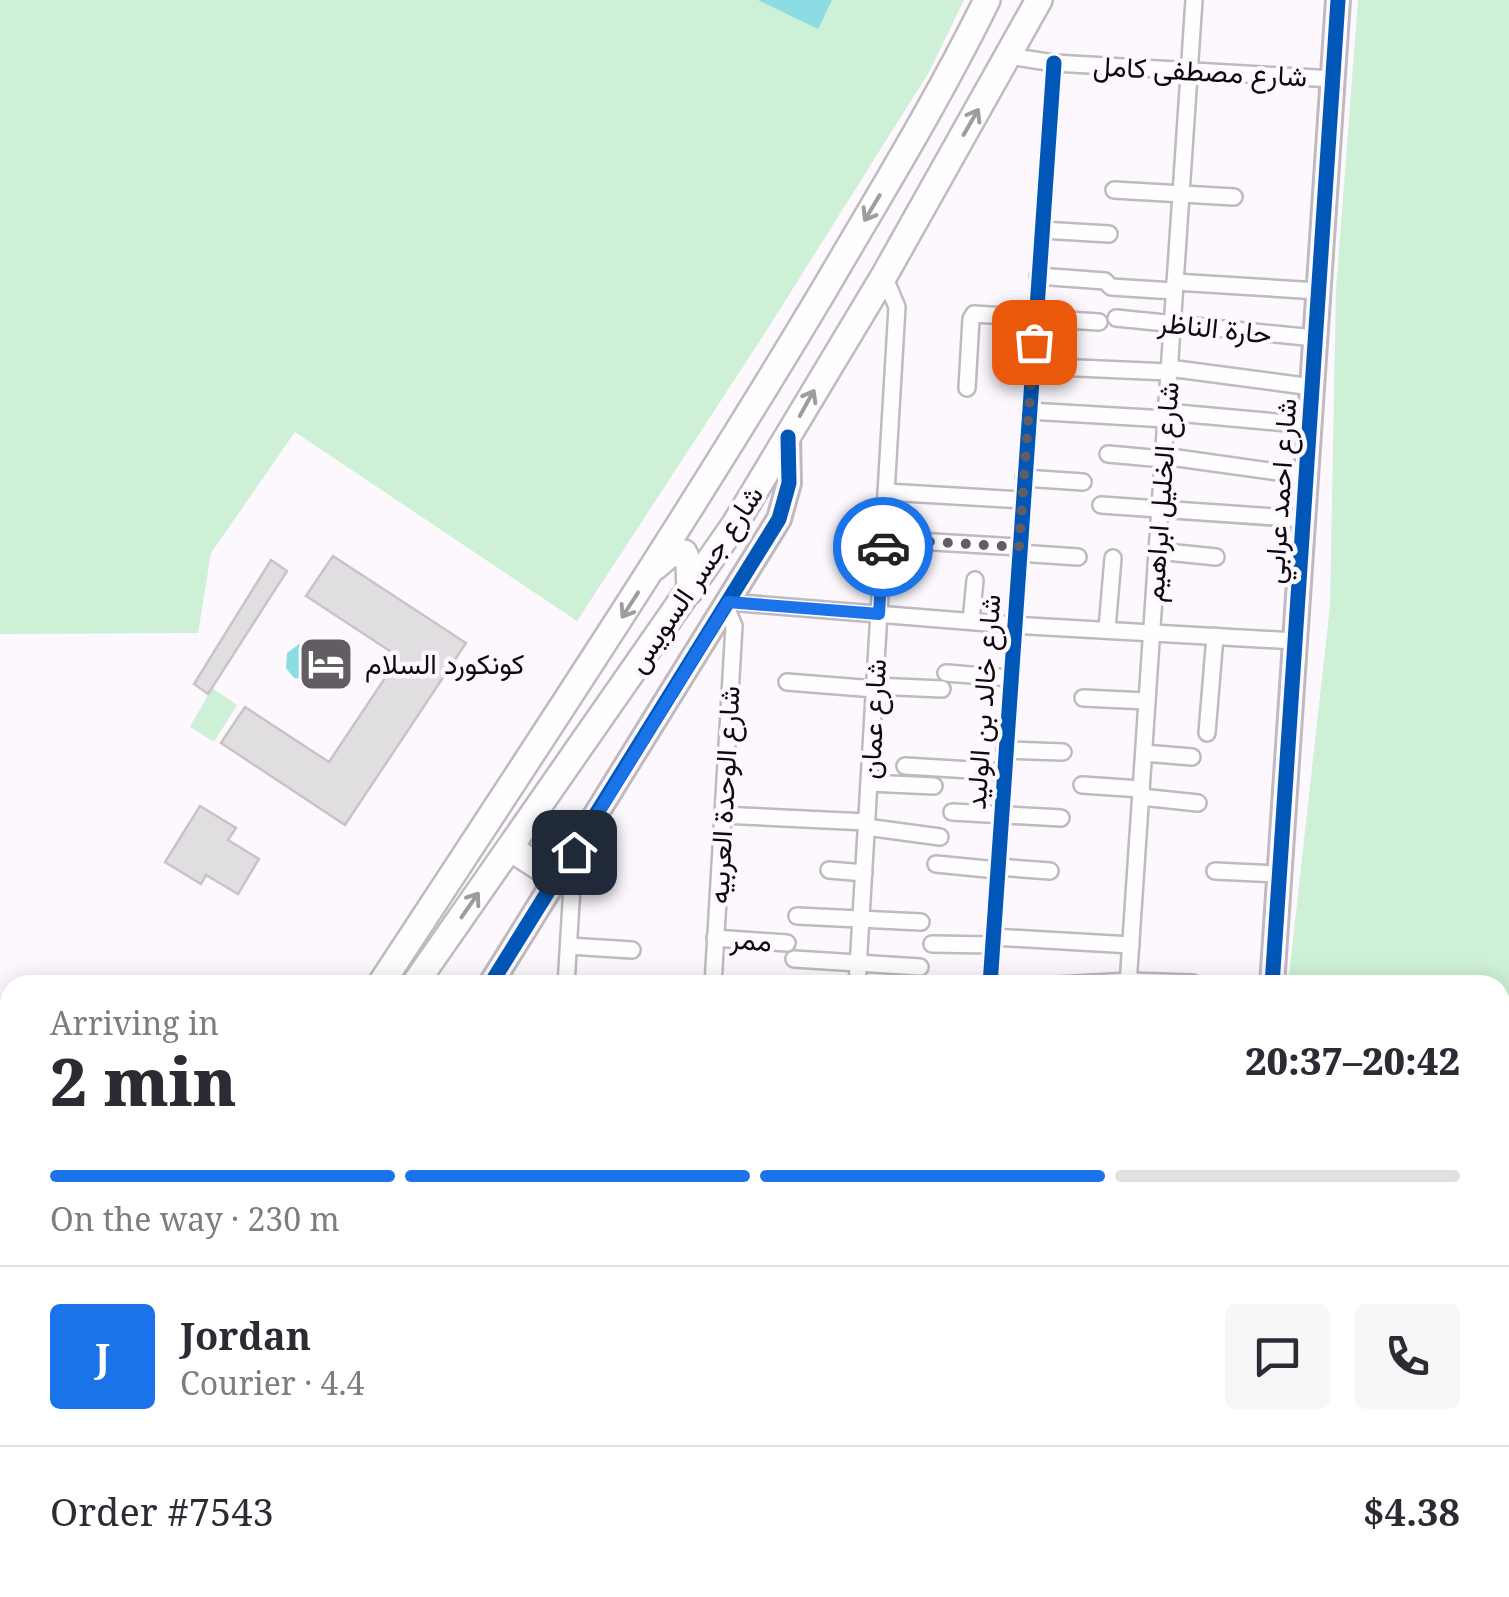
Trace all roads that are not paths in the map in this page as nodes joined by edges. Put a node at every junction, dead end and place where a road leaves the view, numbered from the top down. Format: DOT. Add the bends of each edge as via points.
graph roads {
  1 [pos="987,0"];
  2 [pos="1038,0"];
  3 [pos="1194,0"];
  4 [pos="1338,0"];
  5 [pos="1008,56"];
  6 [pos="1054,63"];
  7 [pos="1189,71"];
  8 [pos="1332,79"];
  9 [pos="1114,190"];
  10 [pos="1181,194"];
  11 [pos="1234,197"];
  12 [pos="1042,230"];
  13 [pos="1110,234"];
  14 [pos="884,276"];
  15 [pos="1038,276"];
  16 [pos="1175,286"];
  17 [pos="1318,292"];
  18 [pos="1035,318"];
  19 [pos="1172,324"];
  20 [pos="1315,338"];
  21 [pos="1032,366"];
  22 [pos="1169,370"];
  23 [pos="1312,387"];
  24 [pos="966,388"];
  25 [pos="1029,411"];
  26 [pos="1166,415"];
  27 [pos="1310,426"];
  28 [pos="788,436"];
  29 [pos="1108,454"];
  30 [pos="1163,458"];
  31 [pos="1306,476"];
  32 [pos="1024,478"];
  33 [pos="1084,482"];
  34 [pos="886,492"];
  35 [pos="1022,500"];
  36 [pos="695,502"];
  37 [pos="1102,505"];
  38 [pos="1160,509"];
  39 [pos="1303,519"];
  40 [pos="734,524"];
  41 [pos="884,539"];
  42 [pos="1019,550"];
  43 [pos="1157,552"];
  44 [pos="1078,557"];
  45 [pos="1216,557"];
  46 [pos="1113,558"];
  47 [pos="654,568"];
  48 [pos="975,580"];
  49 [pos="690,591"];
  50 [pos="727,605"];
  51 [pos="879,614"];
  52 [pos="971,621"];
  53 [pos="1014,625"];
  54 [pos="1107,629"];
  55 [pos="1152,631"];
  56 [pos="1216,636"];
  57 [pos="1295,641"];
  58 [pos="1010,678"];
  59 [pos="786,682"];
  60 [pos="875,688"];
  61 [pos="1083,698"];
  62 [pos="1147,702"];
  63 [pos="1207,732"];
  64 [pos="1005,750"];
  65 [pos="1063,752"];
  66 [pos="1144,752"];
  67 [pos="1192,756"];
  68 [pos="905,766"];
  69 [pos="1004,772"];
  70 [pos="869,783"];
  71 [pos="1082,785"];
  72 [pos="934,786"];
  73 [pos="1141,793"];
  74 [pos="1198,803"];
  75 [pos="952,812"];
  76 [pos="1001,814"];
  77 [pos="722,815"];
  78 [pos="1061,818"];
  79 [pos="867,825"];
  80 [pos="940,837"];
  81 [pos="510,848"];
  82 [pos="574,852"];
  83 [pos="936,864"];
  84 [pos="997,868"];
  85 [pos="829,870"];
  86 [pos="1050,870"];
  87 [pos="1215,871"];
  88 [pos="864,872"];
  89 [pos="1279,874"];
  90 [pos="558,879"];
  91 [pos="797,916"];
  92 [pos="861,919"];
  93 [pos="921,922"];
  94 [pos="715,938"];
  95 [pos="992,941"];
  96 [pos="932,944"];
  97 [pos="1131,945"];
  98 [pos="569,946"];
  99 [pos="632,950"];
  100 [pos="858,964"];
  101 [pos="920,967"];
  102 [pos="387,975"];
  103 [pos="421,975"];
  104 [pos="496,975"];
  105 [pos="567,975"];
  106 [pos="713,975"];
  107 [pos="857,975"];
  108 [pos="990,975"];
  109 [pos="1129,975"];
  110 [pos="1273,975"];
  1 -- 36 [label="main road, شارع جسر السويس, one-way" via="948,78"];
  2 -- 5 [label="main road, شارع جسر السويس"];
  3 -- 7 [label="street, شارع الخليل ابراهيم"];
  4 -- 8 [label="street, شارع احمد عرابي"];
  5 -- 6 [label="street, شارع مصطفى كامل"];
  14 -- 5 [label="main road, شارع جسر السويس, one-way"];
  6 -- 7 [label="street, شارع مصطفى كامل"];
  6 -- 12 [label="street, شارع خالد بن الوليد"];
  7 -- 8 [label="street, شارع مصطفى كامل"];
  7 -- 10 [label="street, شارع الخليل ابراهيم"];
  8 -- 17 [label="street, شارع احمد عرابي"];
  9 -- 10 [label="street"];
  10 -- 11 [label="street"];
  10 -- 16 [label="street, شارع الخليل ابراهيم"];
  12 -- 13 [label="street"];
  12 -- 15 [label="street, شارع خالد بن الوليد"];
  28 -- 14 [label="main road, شارع جسر السويس, one-way"];
  14 -- 34 [label="street, شارع عمان" via="897,308"];
  15 -- 16 [label="street" via="1105,281 1111,287"];
  15 -- 18 [label="street, شارع خالد بن الوليد"];
  16 -- 17 [label="street"];
  16 -- 19 [label="street, شارع الخليل ابراهيم"];
  17 -- 20 [label="street, شارع احمد عرابي"];
  18 -- 19 [label="street, حارة الناظر"];
  18 -- 21 [label="street, شارع خالد بن الوليد"];
  18 -- 24 [label="street, حارة الناظر" via="972,316"];
  19 -- 20 [label="street, حارة الناظر"];
  19 -- 22 [label="street, شارع الخليل ابراهيم"];
  20 -- 23 [label="street, شارع احمد عرابي"];
  21 -- 22 [label="street"];
  21 -- 25 [label="street, شارع خالد بن الوليد"];
  22 -- 23 [label="street"];
  22 -- 26 [label="street, شارع الخليل ابراهيم"];
  23 -- 27 [label="street, شارع احمد عرابي"];
  25 -- 26 [label="street"];
  25 -- 32 [label="street, شارع خالد بن الوليد"];
  26 -- 27 [label="street"];
  26 -- 30 [label="street, شارع الخليل ابراهيم"];
  27 -- 31 [label="street, شارع احمد عرابي"];
  28 -- 40 [label="main road, شارع جسر السويس"];
  28 -- 50 [label="street" via="780,519"];
  29 -- 30 [label="street"];
  30 -- 31 [label="street"];
  30 -- 38 [label="street, شارع الخليل ابراهيم"];
  31 -- 39 [label="street, شارع احمد عرابي"];
  32 -- 33 [label="street"];
  32 -- 35 [label="street, شارع خالد بن الوليد"];
  34 -- 35 [label="street"];
  34 -- 41 [label="street, شارع عمان"];
  35 -- 42 [label="street, شارع خالد بن الوليد"];
  36 -- 40 [label="main road" via="710,520"];
  36 -- 47 [label="main road, شارع جسر السويس"];
  37 -- 38 [label="street"];
  38 -- 39 [label="street"];
  38 -- 43 [label="street, شارع الخليل ابراهيم"];
  39 -- 57 [label="street, شارع احمد عرابي"];
  40 -- 49 [label="main road, شارع جسر السويس"];
  41 -- 42 [label="street"];
  41 -- 51 [label="street, شارع عمان"];
  42 -- 44 [label="street"];
  42 -- 53 [label="street, شارع خالد بن الوليد"];
  43 -- 45 [label="street"];
  43 -- 55 [label="street, شارع الخليل ابراهيم"];
  46 -- 54 [label="street"];
  47 -- 49 [label="main road" via="684,552"];
  47 -- 102 [label="main road, شارع جسر السويس, one-way"];
  48 -- 52 [label="street"];
  49 -- 81 [label="main road, شارع جسر السويس"];
  50 -- 51 [label="street"];
  50 -- 77 [label="street, شارع الوحدة العربيه" via="734,626"];
  50 -- 82 [label="street"];
  51 -- 52 [label="street"];
  51 -- 60 [label="street, شارع عمان"];
  52 -- 53 [label="street"];
  53 -- 54 [label="street"];
  53 -- 58 [label="street, شارع خالد بن الوليد"];
  54 -- 55 [label="street"];
  55 -- 56 [label="street"];
  55 -- 62 [label="street, شارع الخليل ابراهيم"];
  56 -- 57 [label="street"];
  56 -- 63 [label="street"];
  57 -- 89 [label="street, شارع احمد عرابي"];
  58 -- 60 [label="street"];
  58 -- 64 [label="street, شارع خالد بن الوليد"];
  59 -- 60 [label="street"];
  60 -- 70 [label="street, شارع عمان"];
  61 -- 62 [label="street"];
  62 -- 66 [label="street, شارع الخليل ابراهيم"];
  64 -- 65 [label="street"];
  64 -- 69 [label="street, شارع خالد بن الوليد"];
  66 -- 67 [label="street"];
  66 -- 73 [label="street, شارع الخليل ابراهيم"];
  68 -- 69 [label="street"];
  69 -- 76 [label="street, شارع خالد بن الوليد"];
  70 -- 72 [label="street"];
  70 -- 79 [label="street, شارع عمان"];
  71 -- 73 [label="street"];
  73 -- 74 [label="street"];
  73 -- 97 [label="street, شارع الخليل ابراهيم"];
  75 -- 76 [label="street"];
  76 -- 78 [label="street"];
  76 -- 84 [label="street, شارع خالد بن الوليد"];
  77 -- 79 [label="street"];
  77 -- 94 [label="street, شارع الوحدة العربيه"];
  79 -- 80 [label="street"];
  79 -- 88 [label="street, شارع عمان"];
  81 -- 90 [label="main road"];
  103 -- 81 [label="main road, شارع جسر السويس, one-way"];
  82 -- 90 [label="street"];
  82 -- 98 [label="street"];
  83 -- 84 [label="street"];
  84 -- 86 [label="street"];
  84 -- 95 [label="street, شارع خالد بن الوليد"];
  85 -- 88 [label="street"];
  87 -- 89 [label="street"];
  88 -- 92 [label="street, شارع عمان"];
  89 -- 110 [label="street, شارع احمد عرابي"];
  90 -- 104 [label="street"];
  91 -- 92 [label="street"];
  92 -- 93 [label="street"];
  92 -- 100 [label="street, شارع عمان"];
  94 -- 100 [label="street, ممر"];
  94 -- 106 [label="street, شارع الوحدة العربيه"];
  95 -- 96 [label="street"];
  95 -- 97 [label="street"];
  95 -- 108 [label="street, شارع خالد بن الوليد"];
  97 -- 109 [label="street, شارع الخليل ابراهيم"];
  98 -- 99 [label="street"];
  98 -- 105 [label="street"];
  100 -- 101 [label="street, ممر"];
  100 -- 107 [label="street, شارع عمان"];
}
